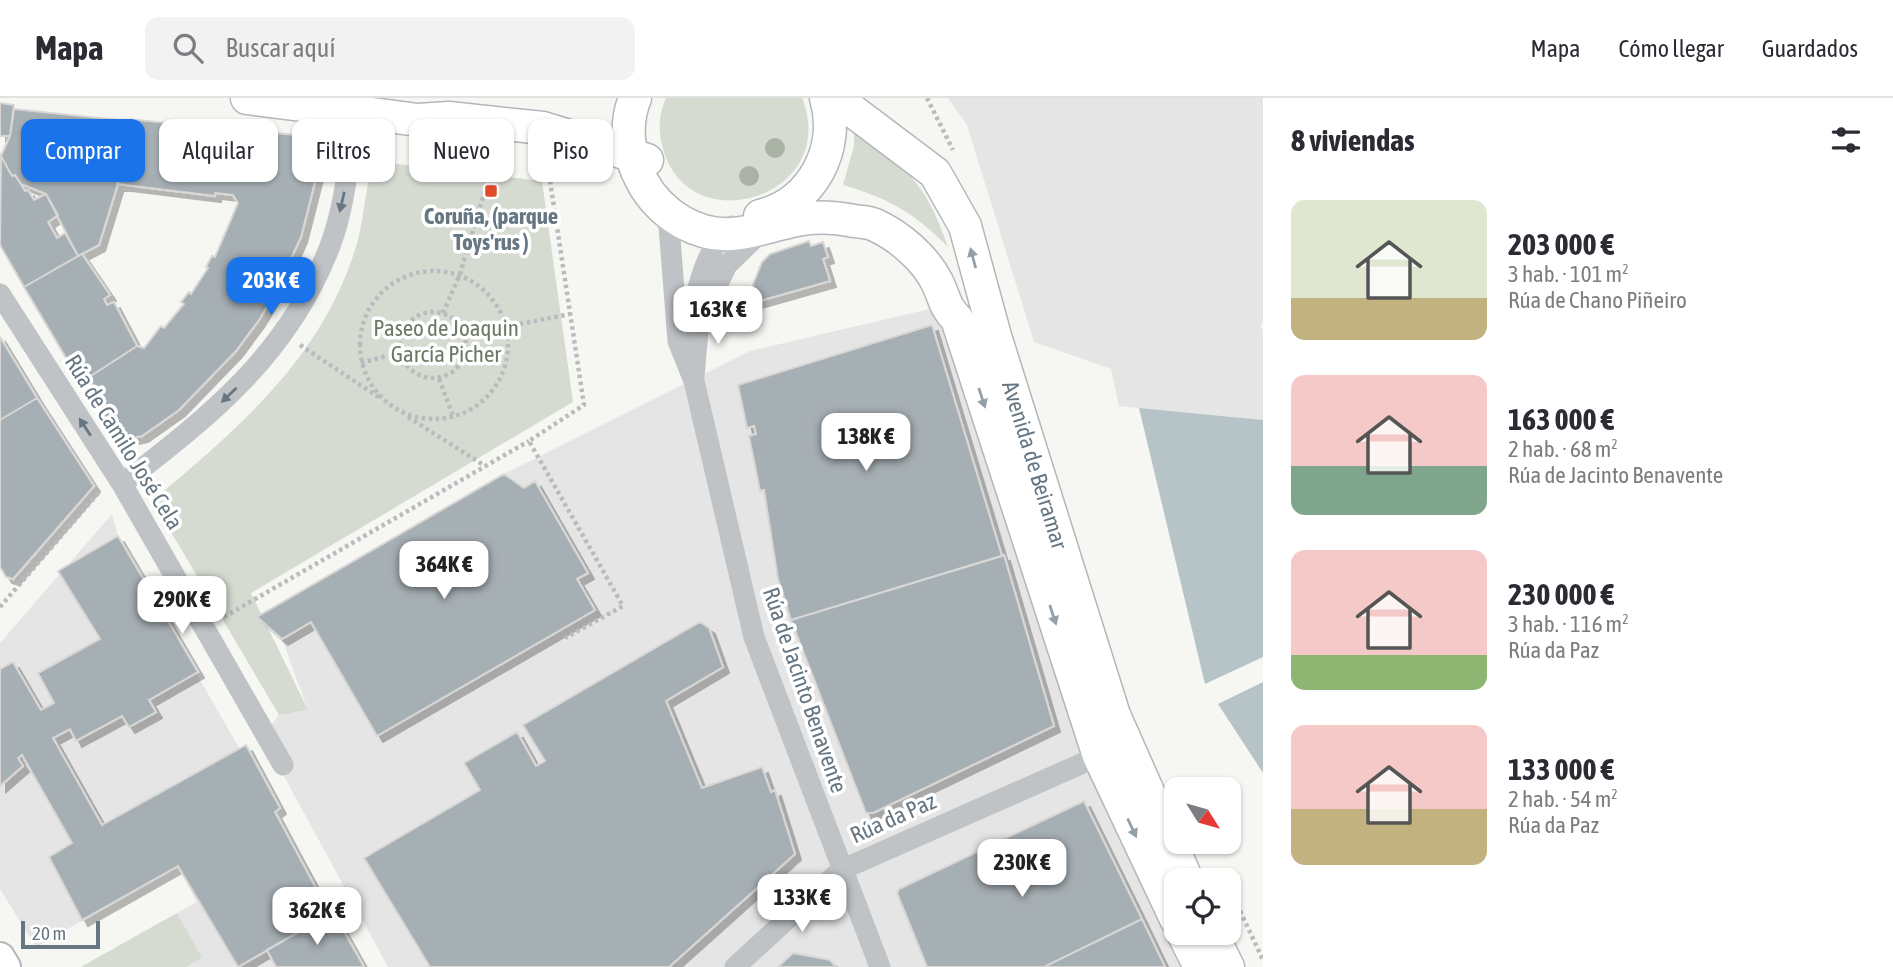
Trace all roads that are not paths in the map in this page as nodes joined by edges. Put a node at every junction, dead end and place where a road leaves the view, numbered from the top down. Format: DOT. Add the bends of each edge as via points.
graph roads {
  1 [pos="247,98"];
  2 [pos="860,98"];
  3 [pos="826,99"];
  4 [pos="640,100"];
  5 [pos="356,110"];
  6 [pos="611,119"];
  7 [pos="528,126"];
  8 [pos="613,164"];
  9 [pos="935,173"];
  10 [pos="649,179"];
  11 [pos="798,197"];
  12 [pos="743,228"];
  13 [pos="0,294"];
  14 [pos="700,308"];
  15 [pos="957,319"];
  16 [pos="694,381"];
  17 [pos="122,484"];
  18 [pos="1099,755"];
  19 [pos="283,765"];
  20 [pos="1182,868"];
  21 [pos="841,870"];
  22 [pos="1164,893"];
  23 [pos="1189,945"];
  24 [pos="1218,945"];
  25 [pos="0,957"];
  26 [pos="6,967"];
  27 [pos="735,967"];
  28 [pos="880,967"];
  29 [pos="1200,967"];
  30 [pos="1228,967"];
  1 -- 5 [label="main road"];
  2 -- 9 [label="main road" via="931,157"];
  3 -- 9 [label="main road, Avenida de Beiramar" via="842,103"];
  3 -- 11 [label="main road" via="829,143 813,182"];
  4 -- 6 [label="main road"];
  4 -- 10 [label="main road" via="648,126"];
  5 -- 7 [label="main road" via="418,120 449,118"];
  5 -- 17 [label="street, one-way" via="344,196 331,245 304,305 281,340 245,380 191,431"];
  8 -- 10 [label="main road"];
  20 -- 9 [label="main road, Avenida de Beiramar, one-way" via="1114,715 965,226"];
  10 -- 12 [label="main road"];
  10 -- 16 [label="street, Rúa de Jacinto Benavente" via="668,226 678,341"];
  11 -- 12 [label="main road"];
  11 -- 15 [label="main road, Avenida de Beiramar" via="846,199 880,208 913,228 947,272 961,305"];
  12 -- 14 [label="street" via="710,300"];
  12 -- 14 [label="street, Rúa de Jacinto Benavente" via="702,273 695,299"];
  12 -- 15 [label="main road, Avenida de Beiramar" via="831,217 873,224 926,265"];
  17 -- 13 [label="street, Rúa de Camilo José Cela, one-way"];
  14 -- 16 [label="street, Rúa de Jacinto Benavente"];
  15 -- 18 [label="main road, Avenida de Beiramar, one-way"];
  16 -- 21 [label="street, Rúa de Jacinto Benavente" via="754,637"];
  17 -- 19 [label="street, Rúa de Camilo José Cela"];
  18 -- 21 [label="street, Rúa da Paz"];
  18 -- 22 [label="main road, Avenida de Beiramar, one-way"];
  21 -- 27 [label="street, Rúa da Paz"];
  21 -- 28 [label="street, Rúa de Jacinto Benavente"];
  23 -- 29 [label="main road"];
  24 -- 30 [label="main road"];
  25 -- 26 [label="main road"];
}
